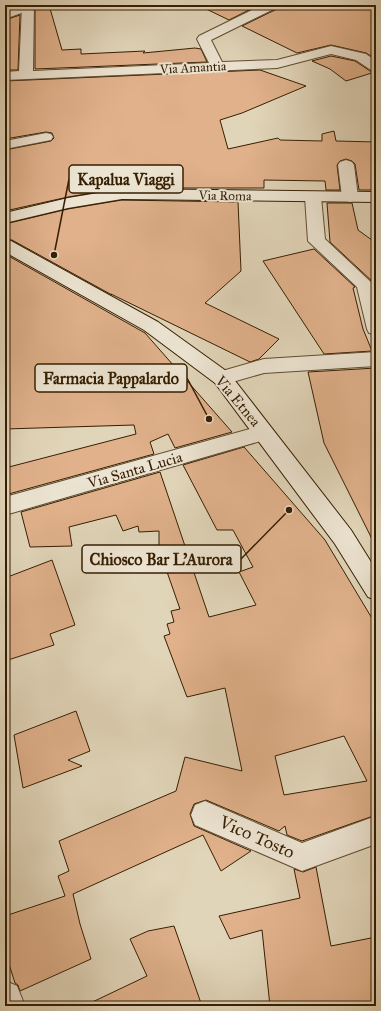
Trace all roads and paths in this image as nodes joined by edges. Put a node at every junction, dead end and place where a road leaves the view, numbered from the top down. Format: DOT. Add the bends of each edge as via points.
graph roads {
  1 [pos="272,5"];
  2 [pos="28,6"];
  3 [pos="5,15"];
  4 [pos="217,66"];
  5 [pos="376,67"];
  6 [pos="26,75"];
  7 [pos="5,76"];
  8 [pos="46,138"];
  9 [pos="5,145"];
  10 [pos="346,164"];
  11 [pos="313,197"];
  12 [pos="350,197"];
  13 [pos="376,197"];
  14 [pos="5,218"];
  15 [pos="5,246"];
  16 [pos="373,303"];
  17 [pos="376,329"];
  18 [pos="376,359"];
  19 [pos="222,378"];
  20 [pos="264,433"];
  21 [pos="5,506"];
  22 [pos="376,590"];
  23 [pos="205,815"];
  24 [pos="376,830"];
  1 -- 4 [label="street" via="204,39"];
  2 -- 3 [label="street"];
  2 -- 6 [label="street"];
  4 -- 5 [label="street, Via Amantia" via="277,64 331,50 361,57"];
  4 -- 6 [label="street, Via Amantia"];
  6 -- 7 [label="street, Via Amantia"];
  8 -- 9 [label="street"];
  10 -- 12 [label="street"];
  11 -- 12 [label="street, Via Roma"];
  11 -- 14 [label="street, Via Roma" via="122,194 68,203"];
  11 -- 16 [label="street" via="317,241 365,285"];
  12 -- 13 [label="street, Via Roma"];
  15 -- 19 [label="street, Via Etnea" via="151,326"];
  16 -- 17 [label="street"];
  18 -- 19 [label="street" via="264,366"];
  19 -- 20 [label="street, Via Etnea"];
  20 -- 21 [label="street, Via Santa Lucia"];
  20 -- 22 [label="street, Via Etnea" via="343,537"];
  23 -- 24 [label="street, Vico Tosto" via="302,857"];
}
